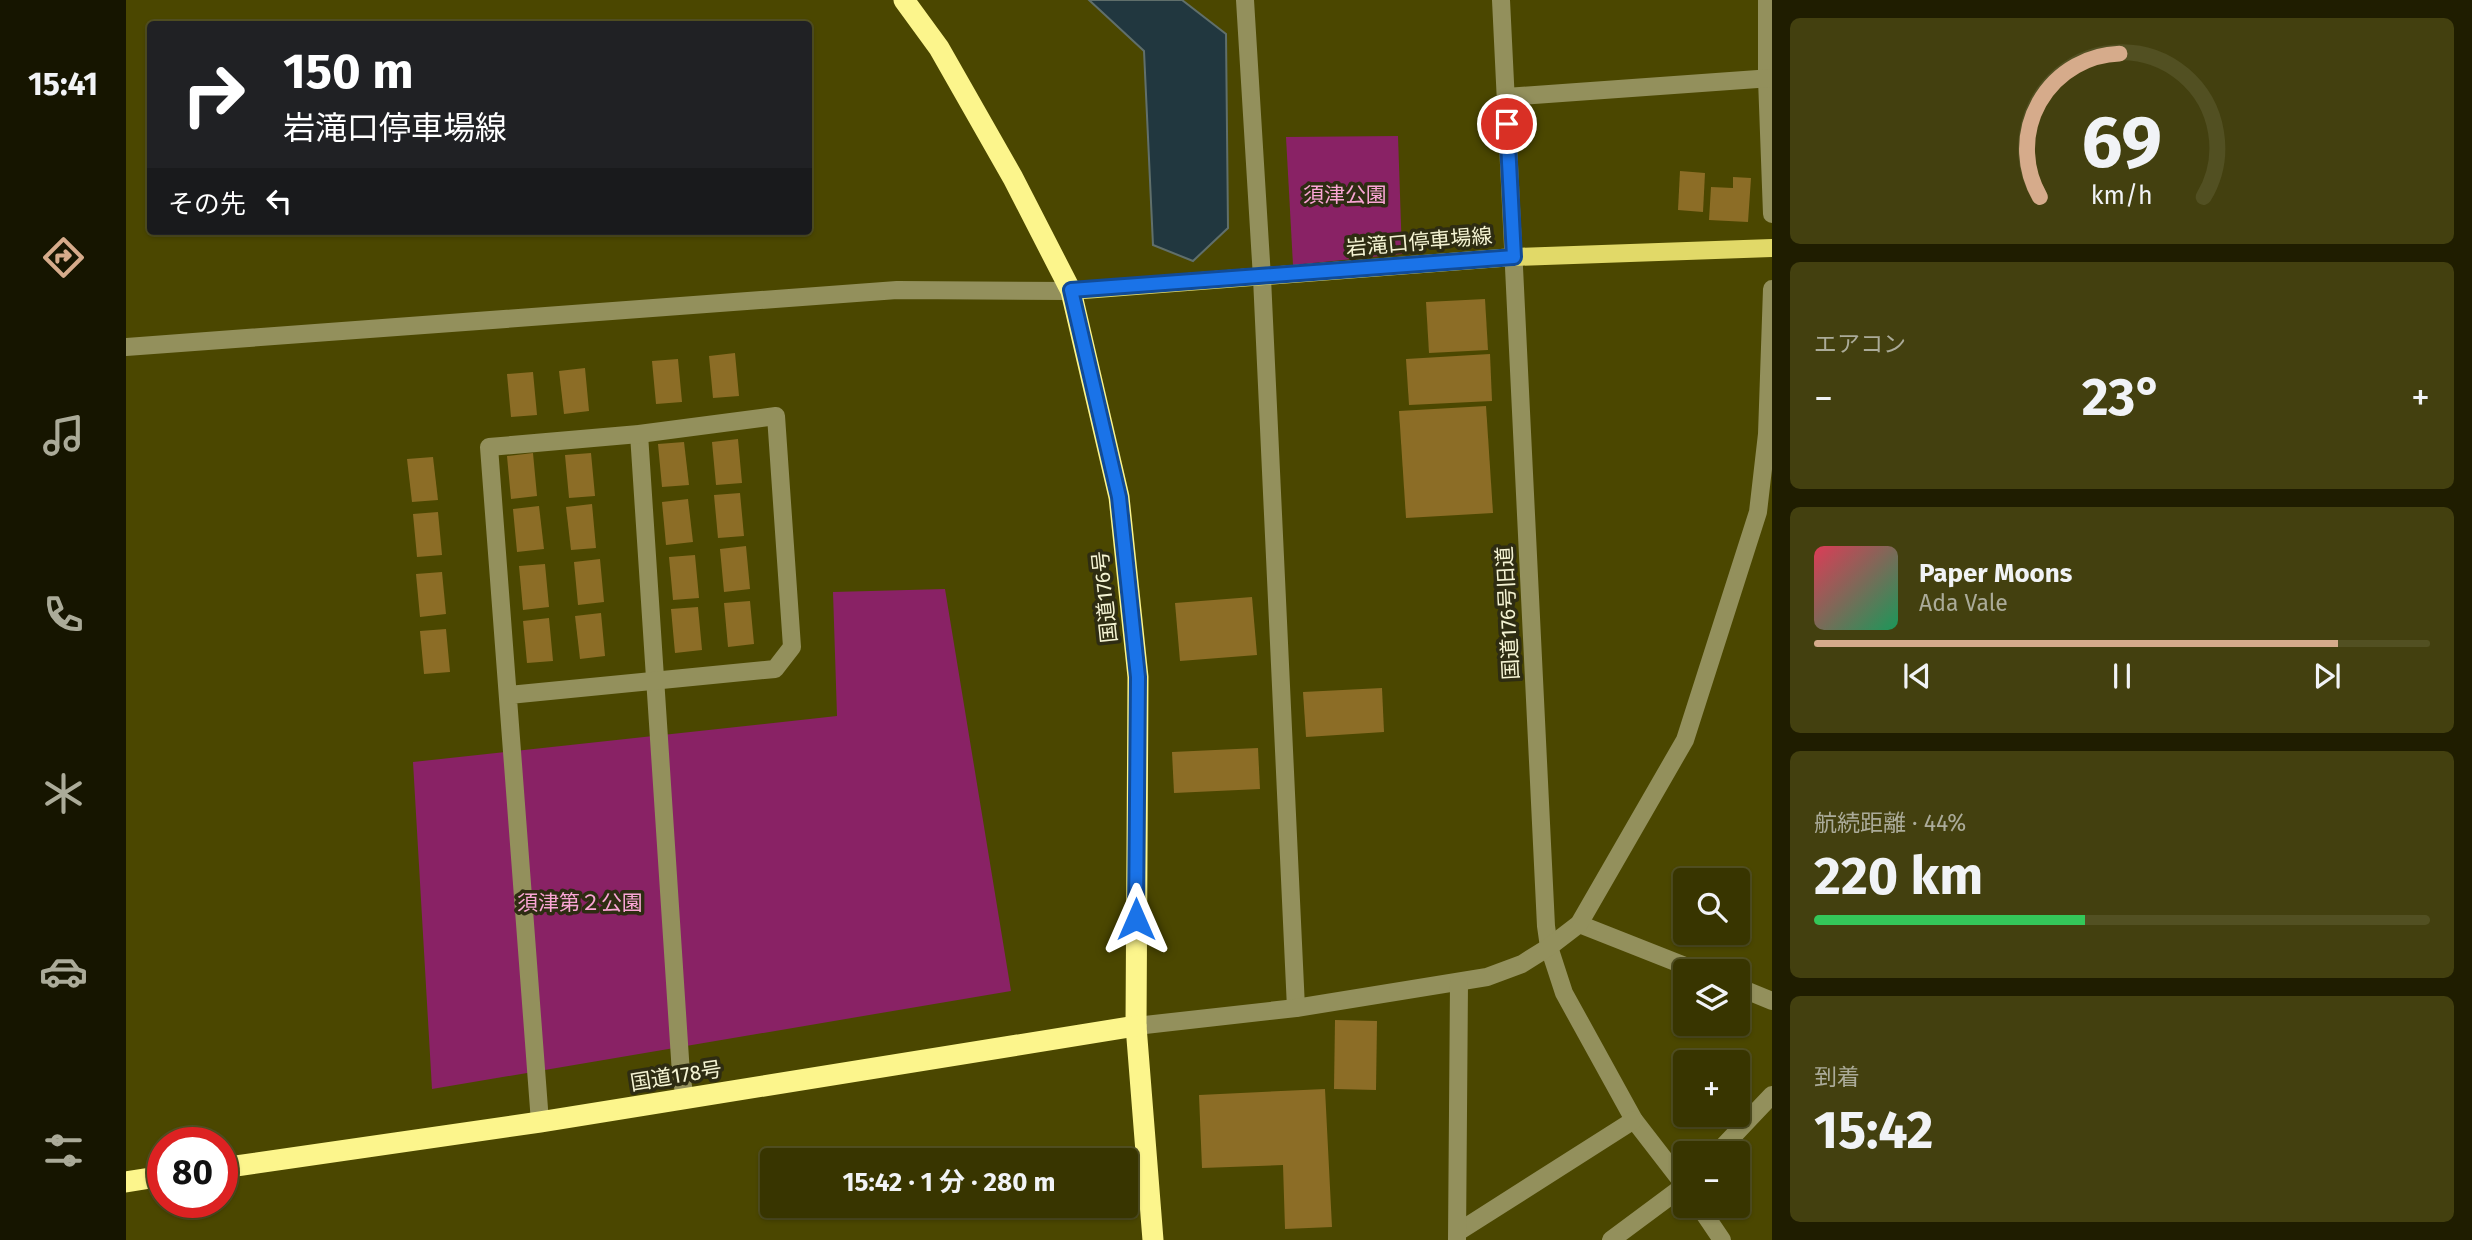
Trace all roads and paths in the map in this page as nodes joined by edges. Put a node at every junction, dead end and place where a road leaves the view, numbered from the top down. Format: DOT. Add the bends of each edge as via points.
graph roads {
  1 [pos="904,0"];
  2 [pos="1245,0"];
  3 [pos="1501,0"];
  4 [pos="1767,0"];
  5 [pos="1769,78"];
  6 [pos="1506,97"];
  7 [pos="1772,215"];
  8 [pos="1772,248"];
  9 [pos="1514,257"];
  10 [pos="1262,278"];
  11 [pos="1772,289"];
  12 [pos="1071,290"];
  13 [pos="126,346"];
  14 [pos="639,434"];
  15 [pos="654,680"];
  16 [pos="509,695"];
  17 [pos="1579,924"];
  18 [pos="1549,947"];
  19 [pos="1673,961"];
  20 [pos="1459,983"];
  21 [pos="1750,992"];
  22 [pos="1772,1001"];
  23 [pos="1296,1008"];
  24 [pos="1136,1026"];
  25 [pos="1772,1095"];
  26 [pos="685,1099"];
  27 [pos="1634,1120"];
  28 [pos="540,1122"];
  29 [pos="1728,1141"];
  30 [pos="238,1166"];
  31 [pos="1673,1170"];
  32 [pos="147,1179"];
  33 [pos="126,1182"];
  34 [pos="1673,1194"];
  35 [pos="1707,1218"];
  36 [pos="1457,1236"];
  37 [pos="1153,1240"];
  38 [pos="1611,1240"];
  39 [pos="1723,1240"];
  1 -- 12 [label="highway, 国道176号" via="946,60"];
  2 -- 10 [label="street"];
  3 -- 6 [label="street, 国道176号旧道"];
  4 -- 5 [label="street"];
  5 -- 6 [label="street"];
  5 -- 7 [label="street"];
  6 -- 9 [label="street, 国道176号旧道"];
  8 -- 9 [label="main road, 岩滝口停車場線"];
  9 -- 10 [label="main road, 岩滝口停車場線"];
  9 -- 18 [label="street, 国道176号旧道"];
  10 -- 12 [label="main road, 岩滝口停車場線"];
  10 -- 23 [label="street"];
  11 -- 17 [label="street" via="1767,435 1758,512 1685,740"];
  12 -- 13 [label="street" via="897,290"];
  12 -- 24 [label="highway, 国道176号" via="1119,497 1138,677"];
  14 -- 15 [label="street"];
  14 -- 15 [label="street" via="776,416 792,648 775,669"];
  14 -- 16 [label="street" via="489,447"];
  15 -- 16 [label="street"];
  15 -- 26 [label="street"];
  16 -- 28 [label="street"];
  17 -- 18 [label="street"];
  17 -- 19 [label="street"];
  18 -- 20 [label="street" via="1521,964"];
  18 -- 27 [label="street, 国道176号旧道" via="1564,992"];
  20 -- 23 [label="street"];
  20 -- 36 [label="street"];
  21 -- 22 [label="street"];
  23 -- 24 [label="street"];
  24 -- 26 [label="highway, 国道178号"];
  24 -- 37 [label="highway, 国道176号"];
  25 -- 29 [label="street"];
  26 -- 28 [label="highway, 国道178号"];
  27 -- 31 [label="street, 国道176号旧道"];
  27 -- 36 [label="street"];
  28 -- 30 [label="highway, 国道178号"];
  32 -- 33 [label="highway"];
  34 -- 38 [label="street"];
  35 -- 39 [label="street"];
}
